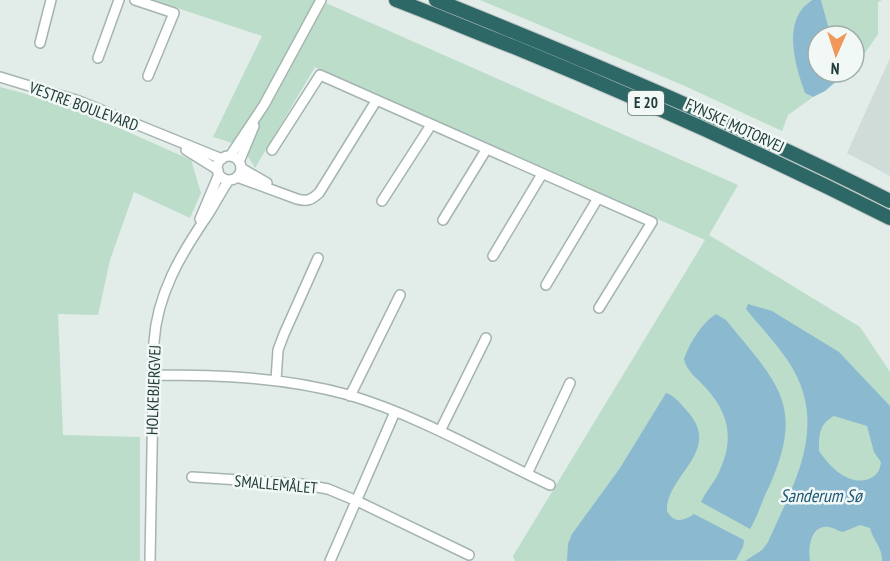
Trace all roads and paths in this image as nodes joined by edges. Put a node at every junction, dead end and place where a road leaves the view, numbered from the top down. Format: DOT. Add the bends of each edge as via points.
graph roads {
  1 [pos="51,0"];
  2 [pos="118,0"];
  3 [pos="135,0"];
  4 [pos="321,0"];
  5 [pos="396,0"];
  6 [pos="436,0"];
  7 [pos="40,43"];
  8 [pos="98,58"];
  9 [pos="148,76"];
  10 [pos="0,77"];
  11 [pos="376,101"];
  12 [pos="264,105"];
  13 [pos="431,125"];
  14 [pos="166,137"];
  15 [pos="272,150"];
  16 [pos="486,150"];
  17 [pos="226,158"];
  18 [pos="219,172"];
  19 [pos="236,172"];
  20 [pos="542,174"];
  21 [pos="598,198"];
  22 [pos="382,201"];
  23 [pos="890,201"];
  24 [pos="890,218"];
  25 [pos="443,220"];
  26 [pos="197,228"];
  27 [pos="493,256"];
  28 [pos="318,258"];
  29 [pos="546,285"];
  30 [pos="400,295"];
  31 [pos="599,308"];
  32 [pos="486,338"];
  33 [pos="153,375"];
  34 [pos="276,380"];
  35 [pos="570,383"];
  36 [pos="350,396"];
  37 [pos="395,412"];
  38 [pos="440,431"];
  39 [pos="527,474"];
  40 [pos="192,477"];
  41 [pos="550,485"];
  42 [pos="357,501"];
  43 [pos="469,555"];
  44 [pos="150,561"];
  45 [pos="330,561"];
  1 -- 7 [label="street"];
  2 -- 8 [label="street"];
  3 -- 9 [label="street" via="174,13"];
  4 -- 12 [label="street, HOLKEBJERGVEJ"];
  5 -- 24 [label="highway, FYNSKE MOTORVEJ / E 20" via="657,108"];
  6 -- 23 [label="highway, FYNSKE MOTORVEJ / E 20" via="663,94"];
  10 -- 14 [label="street, VESTRE BOULEVARD" via="79,101"];
  11 -- 13 [label="street"];
  11 -- 15 [label="street" via="320,75"];
  11 -- 19 [label="street" via="312,200 287,195"];
  12 -- 17 [label="street, HOLKEBJERGVEJ"];
  12 -- 19 [label="street, HOLKEBJERGVEJ"];
  13 -- 16 [label="street"];
  13 -- 22 [label="street"];
  14 -- 17 [label="street, VESTRE BOULEVARD"];
  14 -- 18 [label="street, VESTRE BOULEVARD"];
  16 -- 20 [label="street"];
  16 -- 25 [label="street"];
  17 -- 18 [label="street, HOLKEBJERGVEJ" via="218,164"];
  17 -- 19 [label="street, VESTRE BOULEVARD"];
  18 -- 19 [label="street, VESTRE BOULEVARD"];
  18 -- 26 [label="street, HOLKEBJERGVEJ"];
  19 -- 26 [label="street, HOLKEBJERGVEJ"];
  20 -- 21 [label="street"];
  20 -- 27 [label="street"];
  21 -- 29 [label="street"];
  21 -- 31 [label="street" via="652,222"];
  26 -- 33 [label="street, HOLKEBJERGVEJ" via="161,302 155,327"];
  28 -- 34 [label="street" via="278,350"];
  30 -- 36 [label="street"];
  32 -- 38 [label="street"];
  33 -- 34 [label="street"];
  33 -- 44 [label="street, HOLKEBJERGVEJ"];
  34 -- 36 [label="street"];
  35 -- 39 [label="street"];
  36 -- 37 [label="street"];
  37 -- 38 [label="street"];
  37 -- 42 [label="street"];
  38 -- 39 [label="street"];
  39 -- 41 [label="street"];
  40 -- 42 [label="street, SMALLEMÅLET" via="301,483"];
  42 -- 43 [label="street, SMALLEMÅLET"];
  42 -- 45 [label="street"];
}
